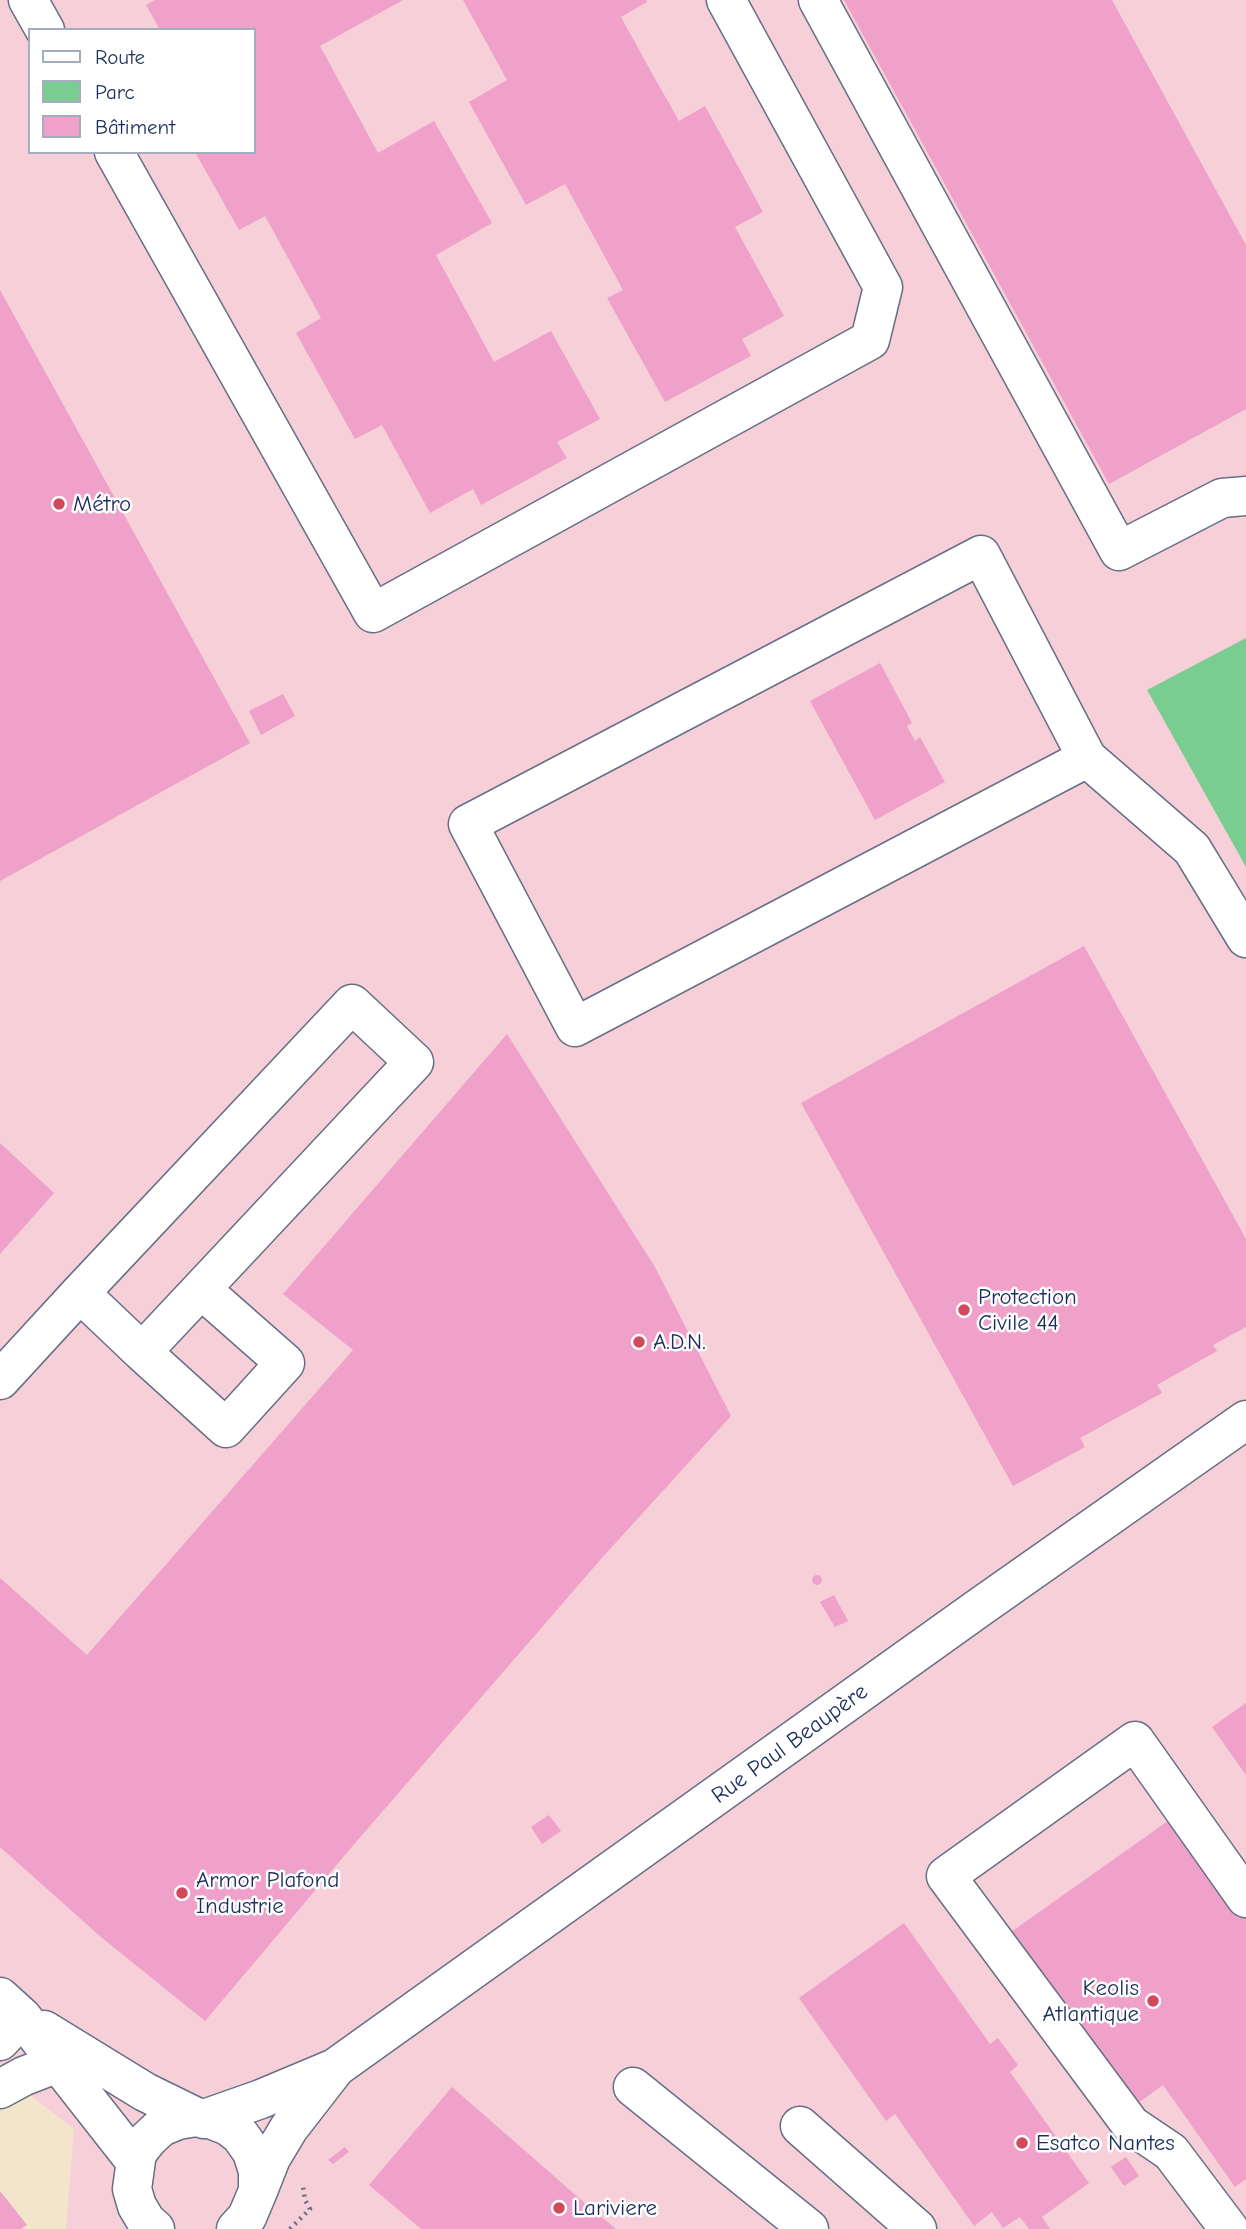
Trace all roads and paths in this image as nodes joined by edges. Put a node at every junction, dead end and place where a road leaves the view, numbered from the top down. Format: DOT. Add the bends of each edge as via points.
graph roads {
  1 [pos="28,0"];
  2 [pos="726,0"];
  3 [pos="818,0"];
  4 [pos="44,28"];
  5 [pos="115,154"];
  6 [pos="1246,496"];
  7 [pos="1087,758"];
  8 [pos="1246,938"];
  9 [pos="201,1289"];
  10 [pos="80,1293"];
  11 [pos="142,1352"];
  12 [pos="0,1380"];
  13 [pos="1246,1420"];
  14 [pos="1246,1898"];
  15 [pos="7,2018"];
  16 [pos="58,2063"];
  17 [pos="335,2068"];
  18 [pos="633,2087"];
  19 [pos="0,2090"];
  20 [pos="200,2118"];
  21 [pos="800,2126"];
  22 [pos="135,2161"];
  23 [pos="251,2216"];
  24 [pos="155,2229"];
  25 [pos="810,2229"];
  26 [pos="917,2229"];
  27 [pos="1229,2229"];
  1 -- 4 [label="street"];
  2 -- 5 [label="street" via="883,287 870,341 373,612"];
  3 -- 6 [label="street" via="1119,551 1222,498"];
  7 -- 7 [label="street" via="981,555 468,824 575,1027"];
  7 -- 8 [label="street" via="1192,849"];
  9 -- 10 [label="street" via="414,1062 352,1004"];
  9 -- 11 [label="street"];
  9 -- 11 [label="street" via="285,1363 226,1428"];
  10 -- 11 [label="street"];
  10 -- 12 [label="street"];
  13 -- 17 [label="street, Rue Paul Beaupère"];
  14 -- 27 [label="street" via="1135,1741 946,1876 1131,2125 1171,2152"];
  15 -- 16 [label="street"];
  15 -- 20 [label="street"];
  16 -- 19 [label="street"];
  16 -- 22 [label="street"];
  17 -- 20 [label="street, Rue Paul Beaupère" via="251,2103"];
  17 -- 23 [label="street, Rue Paul Beaupère" via="277,2148"];
  18 -- 25 [label="street"];
  20 -- 22 [label="street, Rue Paul Beaupère" via="162,2127 148,2138"];
  20 -- 23 [label="street" via="228,2126 252,2152 258,2171"];
  21 -- 26 [label="street"];
  22 -- 24 [label="street" via="132,2189 137,2206"];
}
